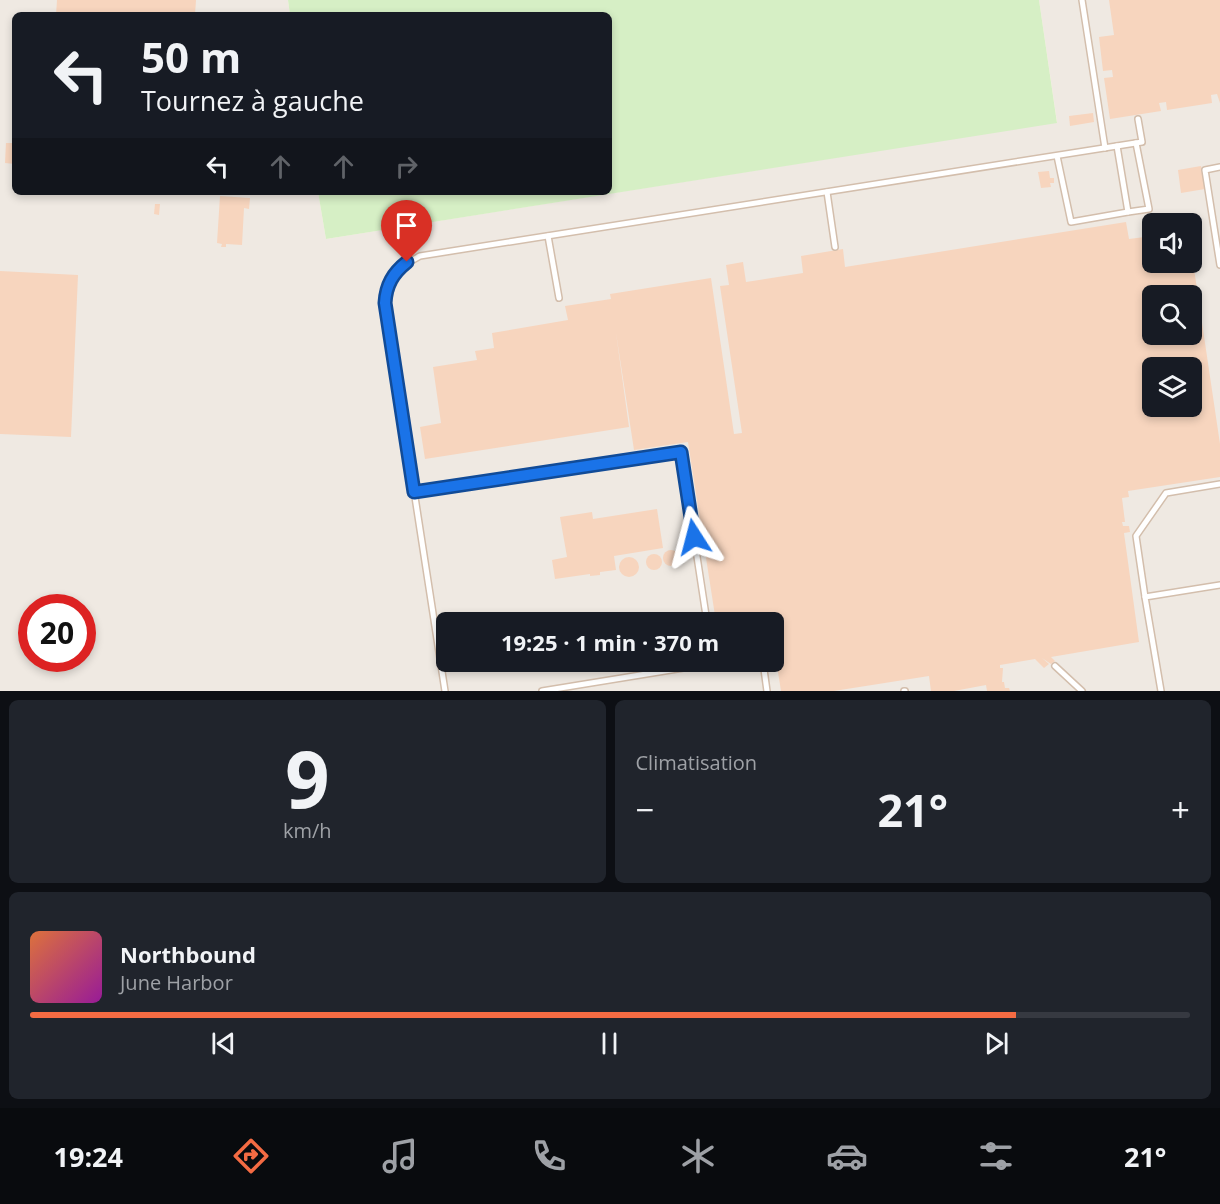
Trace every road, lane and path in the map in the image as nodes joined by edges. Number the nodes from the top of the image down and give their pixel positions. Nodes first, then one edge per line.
1 (1082, 0) edge
2 (1138, 119) dead end
3 (1136, 143) junction
4 (1117, 146) junction
5 (1105, 148) junction
6 (1057, 156) junction
7 (1220, 167) edge
8 (827, 192) junction
9 (1128, 212) junction
10 (548, 236) junction
11 (835, 247) dead end
12 (1220, 265) edge
13 (559, 298) dead end
14 (1220, 484) edge
15 (414, 492) junction
16 (1220, 585) edge
17 (1145, 597) junction
18 (706, 612) edge
19 (1055, 666) dead end
20 (655, 672) edge
21 (764, 672) edge
22 (445, 691) edge
23 (542, 691) edge
24 (767, 691) edge
25 (1082, 691) edge
26 (1161, 691) edge

1 - 5 lane
2 - 3 lane
3 - 4 lane
3 - 9 lane
4 - 5 lane
4 - 9 lane
5 - 6 lane
6 - 8 lane
6 - 9 lane
7 - 12 lane
8 - 10 lane
8 - 11 lane
10 - 13 lane
10 - 15 lane
14 - 17 lane
15 - 18 lane
15 - 22 lane
16 - 17 lane
17 - 26 lane
19 - 25 lane
20 - 23 lane
21 - 24 lane

